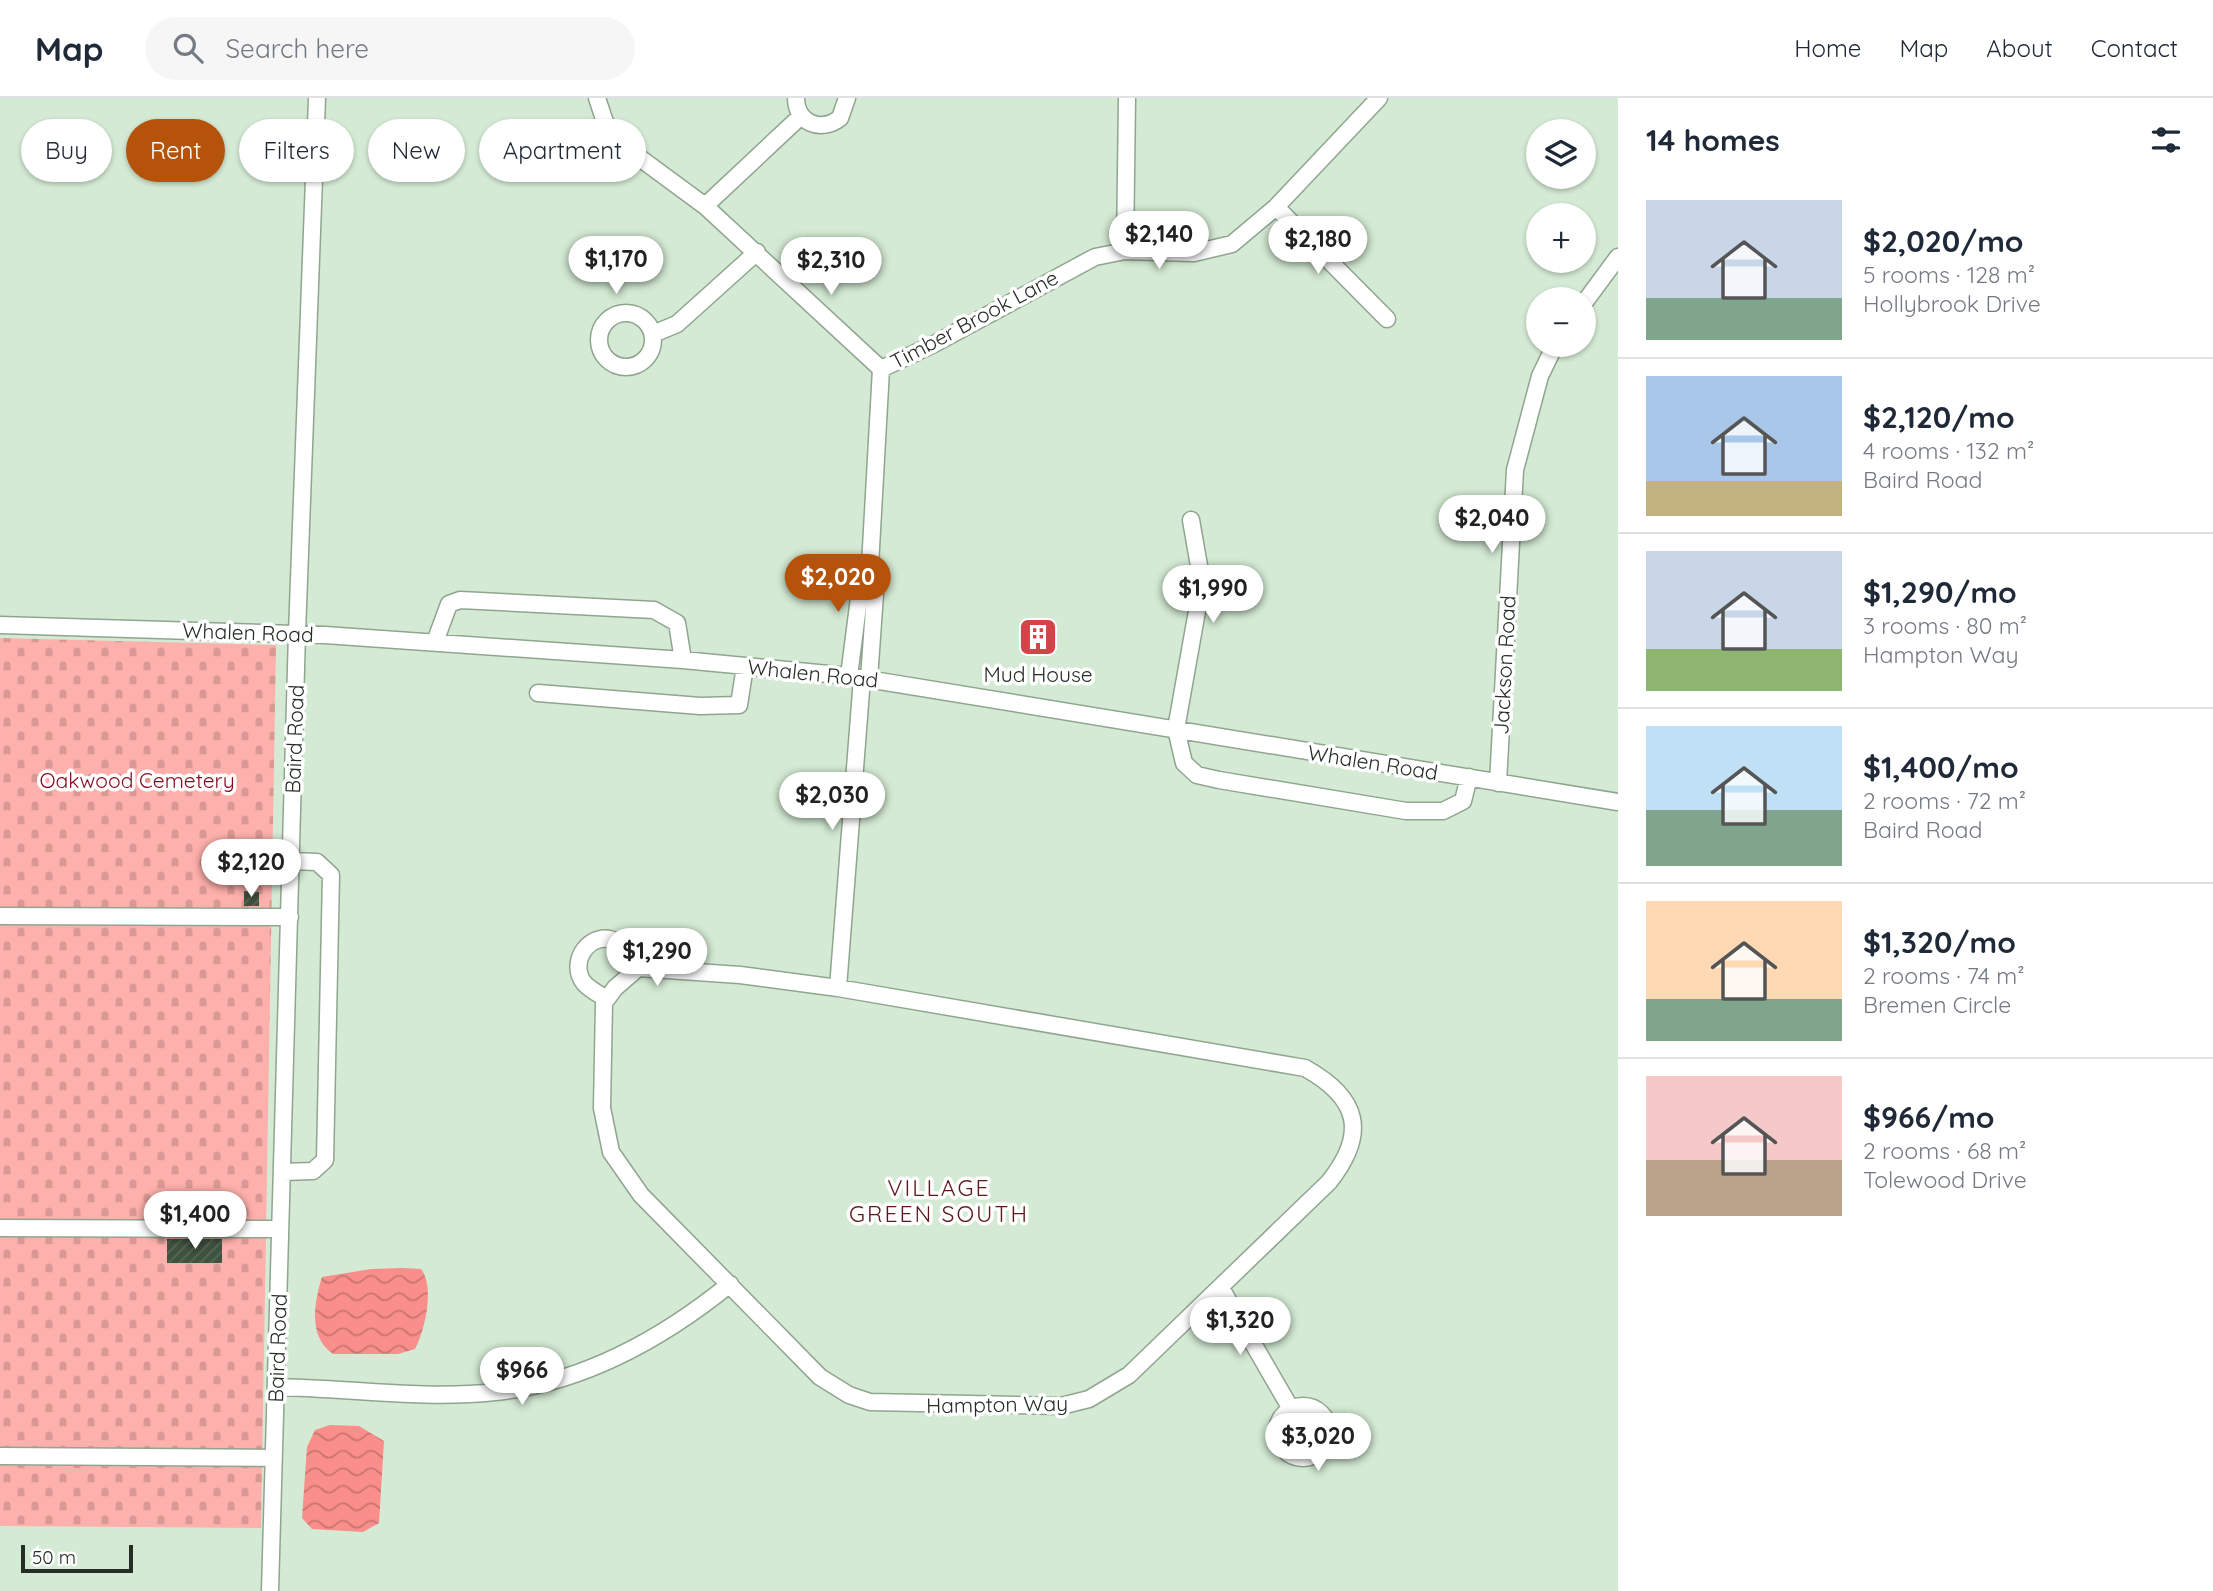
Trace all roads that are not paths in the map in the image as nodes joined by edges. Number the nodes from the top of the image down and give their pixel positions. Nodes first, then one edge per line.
1 (317, 98) edge
2 (597, 98) edge
3 (796, 98) edge
4 (847, 98) edge
5 (1126, 98) edge
6 (1379, 98) edge
7 (801, 116) junction
8 (705, 206) junction
9 (1276, 207) junction
10 (1125, 251) junction
11 (757, 252) junction
12 (1618, 257) edge
13 (1596, 287) edge
14 (1387, 319) dead end
15 (653, 334) dead end
16 (1549, 357) edge
17 (881, 369) junction
18 (1191, 520) dead end
19 (0, 625) edge
20 (297, 633) junction
21 (435, 642) junction
22 (683, 660) junction
23 (746, 666) junction
24 (860, 677) junction
25 (538, 693) dead end
26 (1176, 729) junction
27 (1469, 777) junction
28 (1497, 783) junction
29 (1618, 802) edge
30 (291, 861) junction
31 (0, 916) edge
32 (290, 917) junction
33 (638, 968) junction
34 (838, 988) junction
35 (607, 999) junction
36 (282, 1172) junction
37 (0, 1228) edge
38 (280, 1229) junction
39 (730, 1284) junction
40 (1221, 1287) junction
41 (276, 1387) junction
42 (1291, 1409) dead end
43 (0, 1456) edge
44 (274, 1458) junction
45 (270, 1591) edge

1 - 20 street, Baird Road
2 - 8 street
3 - 7 street
4 - 7 street
5 - 10 street
6 - 9 street, Timber Brook Lane
7 - 8 street
8 - 11 street
9 - 10 street, Timber Brook Lane
9 - 14 street
10 - 17 street, Timber Brook Lane
11 - 15 street
11 - 17 street
12 - 13 street
16 - 28 street, Jackson Road
17 - 24 street
18 - 26 street
19 - 20 street, Whalen Road
20 - 21 street, Whalen Road
20 - 30 street, Baird Road
21 - 22 street, Whalen Road
21 - 22 street
22 - 23 street, Whalen Road
23 - 24 street, Whalen Road
23 - 25 street
24 - 26 street, Whalen Road
24 - 34 street
26 - 27 street, Whalen Road
26 - 27 street
27 - 28 street, Whalen Road
28 - 29 street, Whalen Road
30 - 32 street, Baird Road
30 - 36 street
31 - 32 street
32 - 36 street, Baird Road
33 - 34 street, Hampton Way
33 - 35 street
33 - 35 street
34 - 40 street, Hampton Way
35 - 39 street, Hampton Way
36 - 38 street, Baird Road
37 - 38 street
38 - 41 street, Baird Road
39 - 40 street, Hampton Way
39 - 41 street
40 - 42 street
41 - 44 street, Baird Road
43 - 44 street
44 - 45 street, Baird Road

